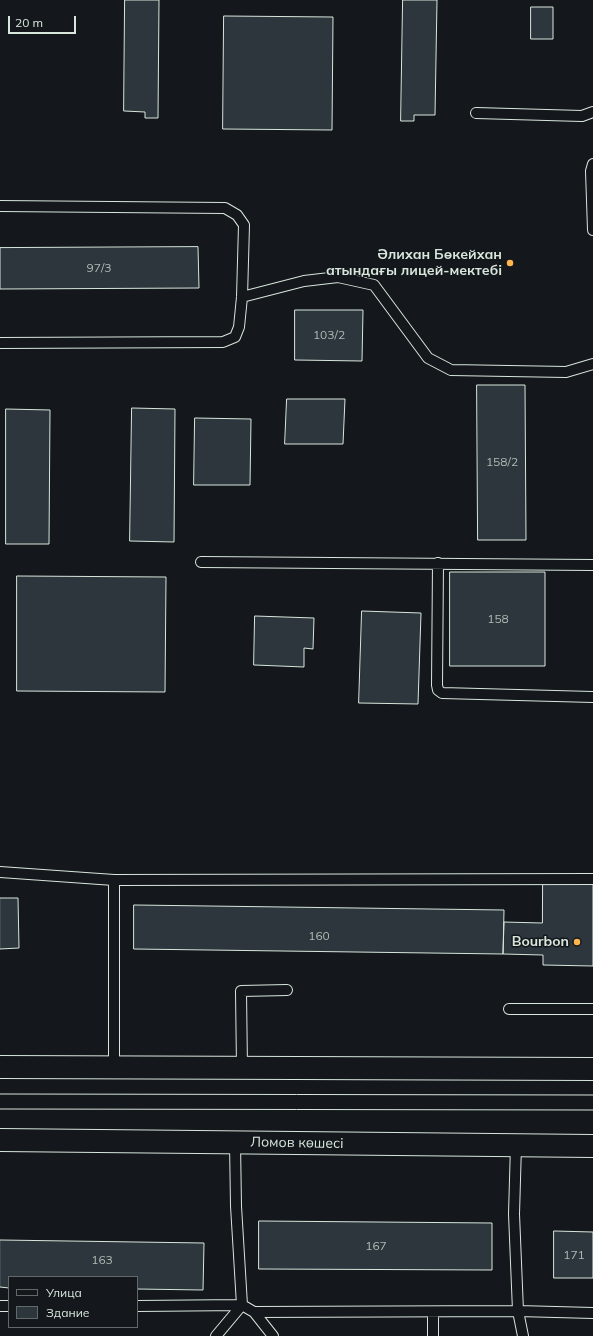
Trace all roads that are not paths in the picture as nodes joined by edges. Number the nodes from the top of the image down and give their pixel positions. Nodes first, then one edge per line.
1 (593, 112) edge
2 (476, 113) dead end
3 (593, 164) edge
4 (0, 206) edge
5 (593, 230) edge
6 (242, 296) junction
7 (0, 343) edge
8 (593, 364) edge
9 (201, 562) dead end
10 (438, 563) junction
11 (593, 565) edge
12 (593, 697) edge
13 (0, 872) edge
14 (593, 879) edge
15 (114, 880) junction
16 (287, 990) dead end
17 (593, 1009) edge
18 (509, 1010) dead end
19 (0, 1067) edge
20 (114, 1068) junction
21 (242, 1068) junction
22 (593, 1069) edge
23 (0, 1140) edge
24 (236, 1142) junction
25 (516, 1145) junction
26 (593, 1146) edge
27 (242, 1305) junction
28 (138, 1306) edge
29 (254, 1312) junction
30 (433, 1312) junction
31 (518, 1312) junction
32 (593, 1313) edge
33 (216, 1336) edge
34 (273, 1336) edge
35 (433, 1336) edge
36 (523, 1336) edge

1 - 2 lane
3 - 5 lane
4 - 6 lane
6 - 7 lane
6 - 8 lane
9 - 10 lane
10 - 11 lane
10 - 12 lane
13 - 15 lane
14 - 15 lane
15 - 20 lane
16 - 21 lane
17 - 18 lane
19 - 20 main road
20 - 21 main road
21 - 22 main road
23 - 24 main road, Ломов көшесі
24 - 25 main road, Ломов көшесі
24 - 27 lane
25 - 26 main road, Ломов көшесі
25 - 31 lane
27 - 28 lane
27 - 29 lane
27 - 33 lane
29 - 30 lane
29 - 34 lane
30 - 31 lane
30 - 35 lane
31 - 32 lane
31 - 36 lane

